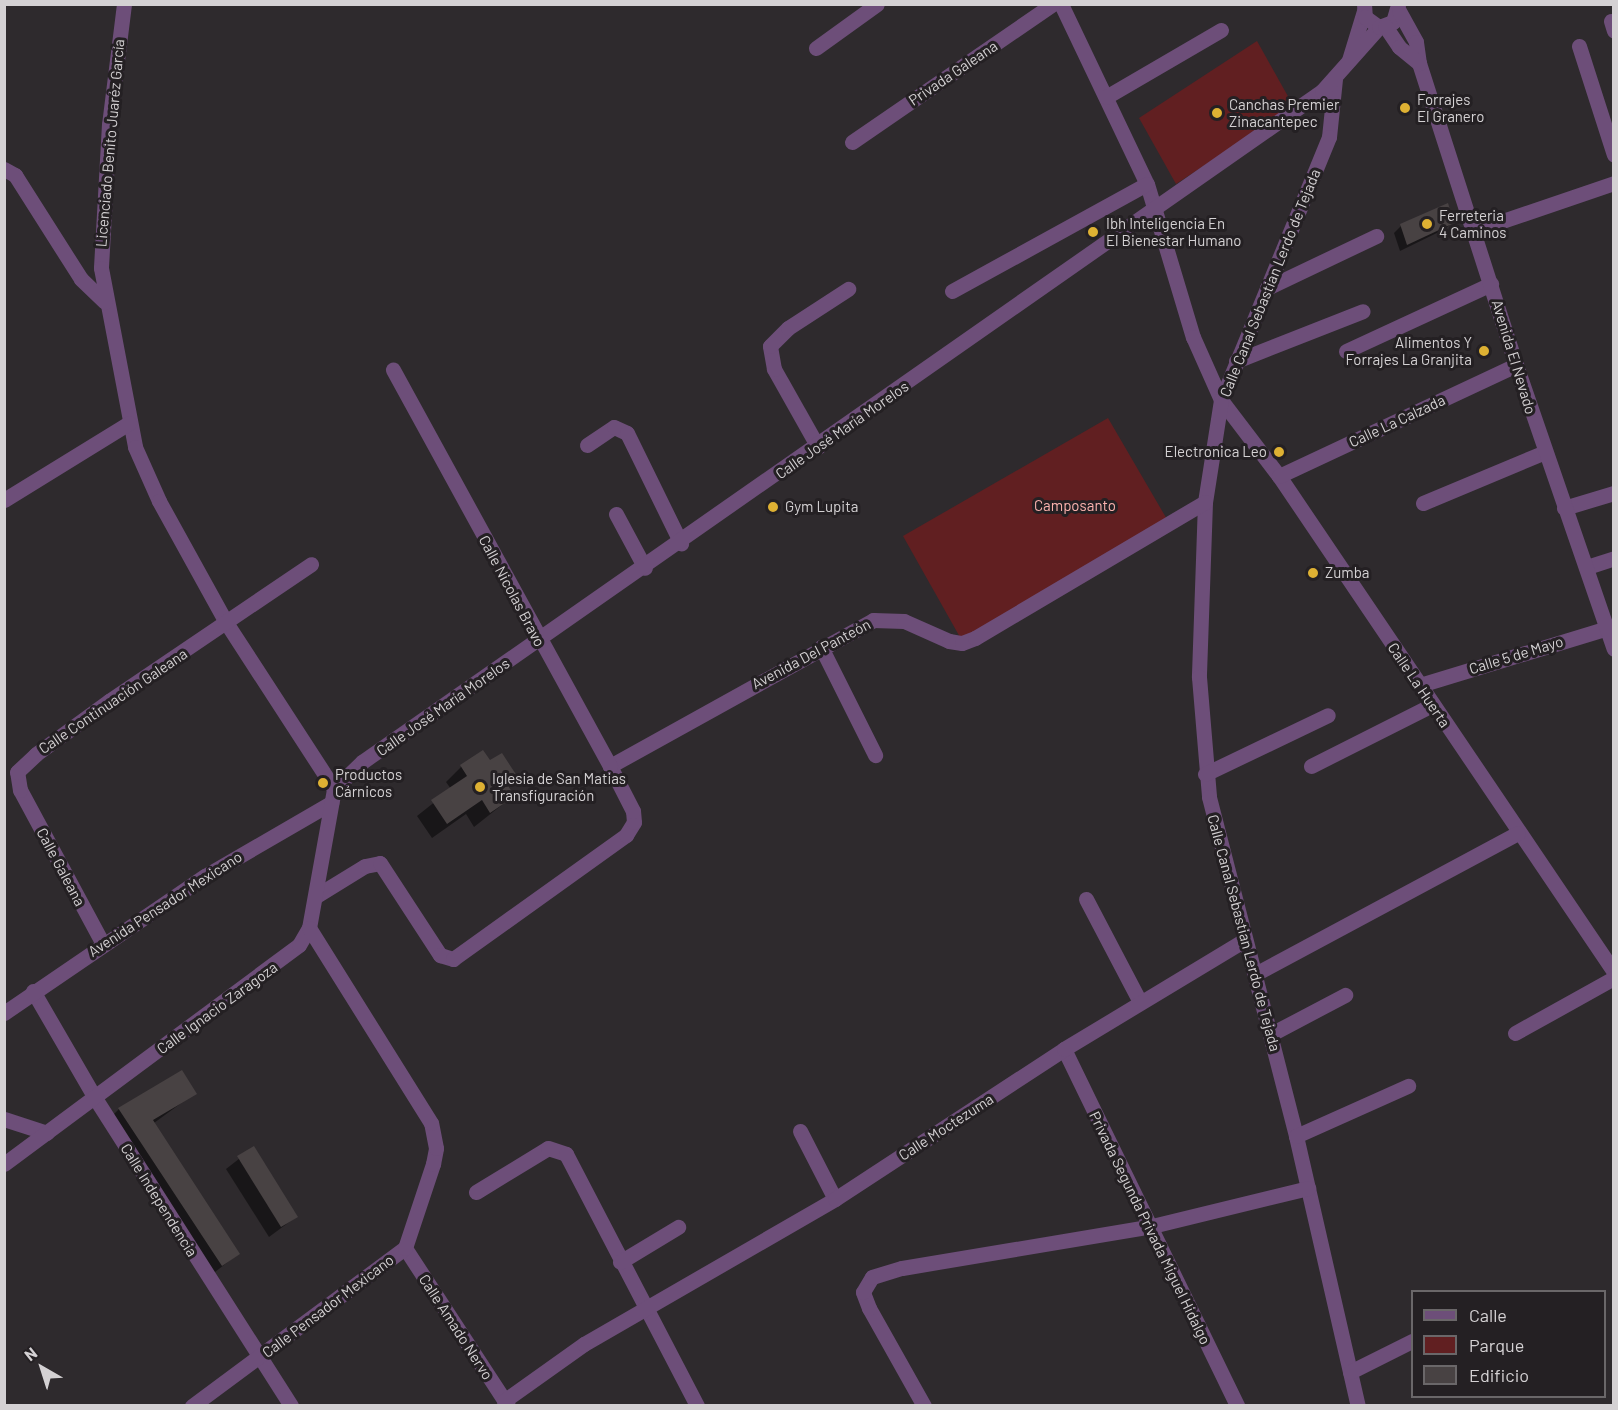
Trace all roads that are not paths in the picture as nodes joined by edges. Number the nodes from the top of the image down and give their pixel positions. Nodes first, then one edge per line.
1 (124, 4) edge
2 (877, 4) edge
3 (1053, 4) edge
4 (1061, 4) edge
5 (1364, 6) edge
6 (1399, 6) edge
7 (1382, 27) junction
8 (1221, 30) dead end
9 (1579, 46) dead end
10 (816, 48) dead end
11 (1419, 63) junction
12 (1347, 66) junction
13 (1335, 79) junction
14 (1106, 97) junction
15 (852, 142) dead end
16 (1614, 155) edge
17 (4, 168) edge
18 (1614, 183) edge
19 (1147, 184) junction
20 (1157, 210) junction
21 (1473, 231) junction
22 (1376, 236) dead end
23 (1491, 284) junction
24 (1267, 288) junction
25 (848, 290) dead end
26 (952, 291) dead end
27 (105, 302) junction
28 (1363, 311) dead end
29 (1346, 351) dead end
30 (1236, 361) junction
31 (1516, 365) junction
32 (393, 370) dead end
33 (1221, 400) junction
34 (129, 423) junction
35 (587, 445) dead end
36 (818, 447) junction
37 (1545, 453) junction
38 (1279, 476) junction
39 (1614, 493) edge
40 (4, 500) edge
41 (1206, 502) junction
42 (1423, 503) dead end
43 (1564, 508) junction
44 (616, 514) dead end
45 (681, 543) junction
46 (1614, 558) edge
47 (311, 564) dead end
48 (1587, 567) junction
49 (645, 568) junction
50 (227, 624) junction
51 (1610, 627) edge
52 (538, 641) junction
53 (821, 647) junction
54 (1614, 649) edge
55 (1420, 685) junction
56 (1432, 705) junction
57 (1328, 715) dead end
58 (875, 755) dead end
59 (610, 766) junction
60 (1311, 766) dead end
61 (1205, 774) junction
62 (20, 790) joint
63 (333, 796) junction
64 (1518, 833) junction
65 (316, 896) junction
66 (1086, 899) dead end
67 (309, 928) junction
68 (1243, 941) junction
69 (103, 944) junction
70 (1614, 972) edge
71 (1255, 974) junction
72 (1614, 978) edge
73 (33, 991) junction
74 (1345, 995) dead end
75 (1140, 1002) junction
76 (4, 1013) edge
77 (1515, 1033) dead end
78 (1271, 1034) junction
79 (1064, 1049) junction
80 (1408, 1086) dead end
81 (95, 1098) junction
82 (4, 1119) edge
83 (800, 1131) dead end
84 (47, 1133) junction
85 (1296, 1136) junction
86 (4, 1164) edge
87 (1308, 1188) junction
88 (476, 1192) dead end
89 (835, 1199) junction
90 (678, 1227) dead end
91 (1148, 1227) junction
92 (405, 1248) junction
93 (620, 1262) junction
94 (646, 1309) junction
95 (1411, 1342) edge
96 (259, 1358) junction
97 (1350, 1372) junction
98 (506, 1403) edge
99 (192, 1406) edge
100 (291, 1406) edge
101 (697, 1406) edge
102 (924, 1406) edge
103 (1237, 1406) edge
104 (1358, 1406) edge

1 - 27 street, Licenciado Benito Juaréz García
2 - 10 street
3 - 15 street, Privada Galeana
4 - 14 street, Calle La Huerta
5 - 7 street
5 - 12 street, Calle José María Morelos
6 - 7 street, Calle José María Morelos
6 - 11 street, Avenida El Nevado
7 - 11 street
7 - 12 street, Calle José María Morelos
8 - 14 street
9 - 16 street
11 - 21 street, Avenida El Nevado
12 - 13 street, Calle José María Morelos
13 - 20 street, Calle José María Morelos
13 - 24 street, Calle Canal Sebastian Lerdo de Tejada
14 - 19 street, Calle La Huerta
17 - 27 street
18 - 21 street
19 - 20 street, Calle La Huerta
19 - 26 street
20 - 33 street, Calle La Huerta
20 - 36 street, Calle José María Morelos
21 - 23 street, Avenida El Nevado
22 - 24 street
23 - 29 street
23 - 31 street, Avenida El Nevado
24 - 30 street, Calle Canal Sebastian Lerdo de Tejada
25 - 36 street
27 - 34 street, Licenciado Benito Juaréz García
28 - 30 street
30 - 33 street, Calle Canal Sebastian Lerdo de Tejada
31 - 37 street, Avenida El Nevado
31 - 38 street, Calle La Calzada
32 - 52 street, Calle Nicolas Bravo
33 - 38 street, Calle La Huerta
33 - 41 street, Calle Canal Sebastian Lerdo de Tejada
34 - 40 street
34 - 50 street, Licenciado Benito Juaréz García
35 - 45 street
36 - 45 street, Calle José María Morelos
37 - 42 street
37 - 43 street, Avenida El Nevado
38 - 55 street, Calle La Huerta
39 - 43 street
41 - 53 street, Avenida Del Panteón
41 - 61 street, Calle Canal Sebastian Lerdo de Tejada
43 - 48 street, Avenida El Nevado
44 - 49 street
45 - 49 street, Calle José María Morelos
46 - 48 street
47 - 50 street
48 - 51 street, Avenida El Nevado
49 - 52 street, Calle José María Morelos
50 - 62 street, Calle Continuación Galeana
50 - 63 street, Licenciado Benito Juaréz García
51 - 54 street, Avenida El Nevado
51 - 55 street, Calle 5 de Mayo
52 - 59 street, Calle Nicolas Bravo
52 - 63 street, Calle José María Morelos
53 - 58 street
53 - 59 street, Avenida Del Panteón
55 - 56 street, Calle La Huerta
56 - 60 street
56 - 64 street, Calle La Huerta
57 - 61 street
59 - 65 street, Calle Nicolas Bravo
61 - 68 street, Calle Canal Sebastian Lerdo de Tejada
62 - 69 street, Calle Galeana
63 - 65 street, Calle Ignacio Zaragoza
63 - 69 street, Avenida Pensador Mexicano
64 - 70 street, Calle La Huerta
64 - 71 street
65 - 67 street, Calle Ignacio Zaragoza
66 - 75 street
67 - 81 street, Calle Ignacio Zaragoza
67 - 92 street, Calle Pensador Mexicano
68 - 71 street, Calle Canal Sebastian Lerdo de Tejada
68 - 75 street, Calle Moctezuma
69 - 73 street, Avenida Pensador Mexicano
71 - 78 street, Calle Canal Sebastian Lerdo de Tejada
72 - 77 street
73 - 76 street, Avenida Pensador Mexicano
73 - 81 street, Calle Independencia
74 - 78 street
75 - 79 street, Calle Moctezuma
78 - 85 street, Calle Canal Sebastian Lerdo de Tejada
79 - 89 street, Calle Moctezuma
79 - 91 street, Privada Segunda Privada Miguel Hidalgo
80 - 85 street
81 - 84 street, Calle Ignacio Zaragoza
81 - 96 street, Calle Independencia
82 - 84 street
83 - 89 street
84 - 86 street, Calle Ignacio Zaragoza
85 - 87 street, Calle Canal Sebastian Lerdo de Tejada
87 - 91 street
87 - 97 street, Calle Canal Sebastian Lerdo de Tejada
88 - 93 street
89 - 94 street, Calle Moctezuma
90 - 93 street
91 - 102 street
91 - 103 street, Privada Segunda Privada Miguel Hidalgo
92 - 96 street, Calle Pensador Mexicano
92 - 98 street, Calle Amado Nervo
93 - 94 street
94 - 98 street, Calle Moctezuma
94 - 101 street
95 - 97 street
96 - 99 street, Calle Pensador Mexicano
96 - 100 street, Calle Independencia
97 - 104 street, Calle Canal Sebastian Lerdo de Tejada

